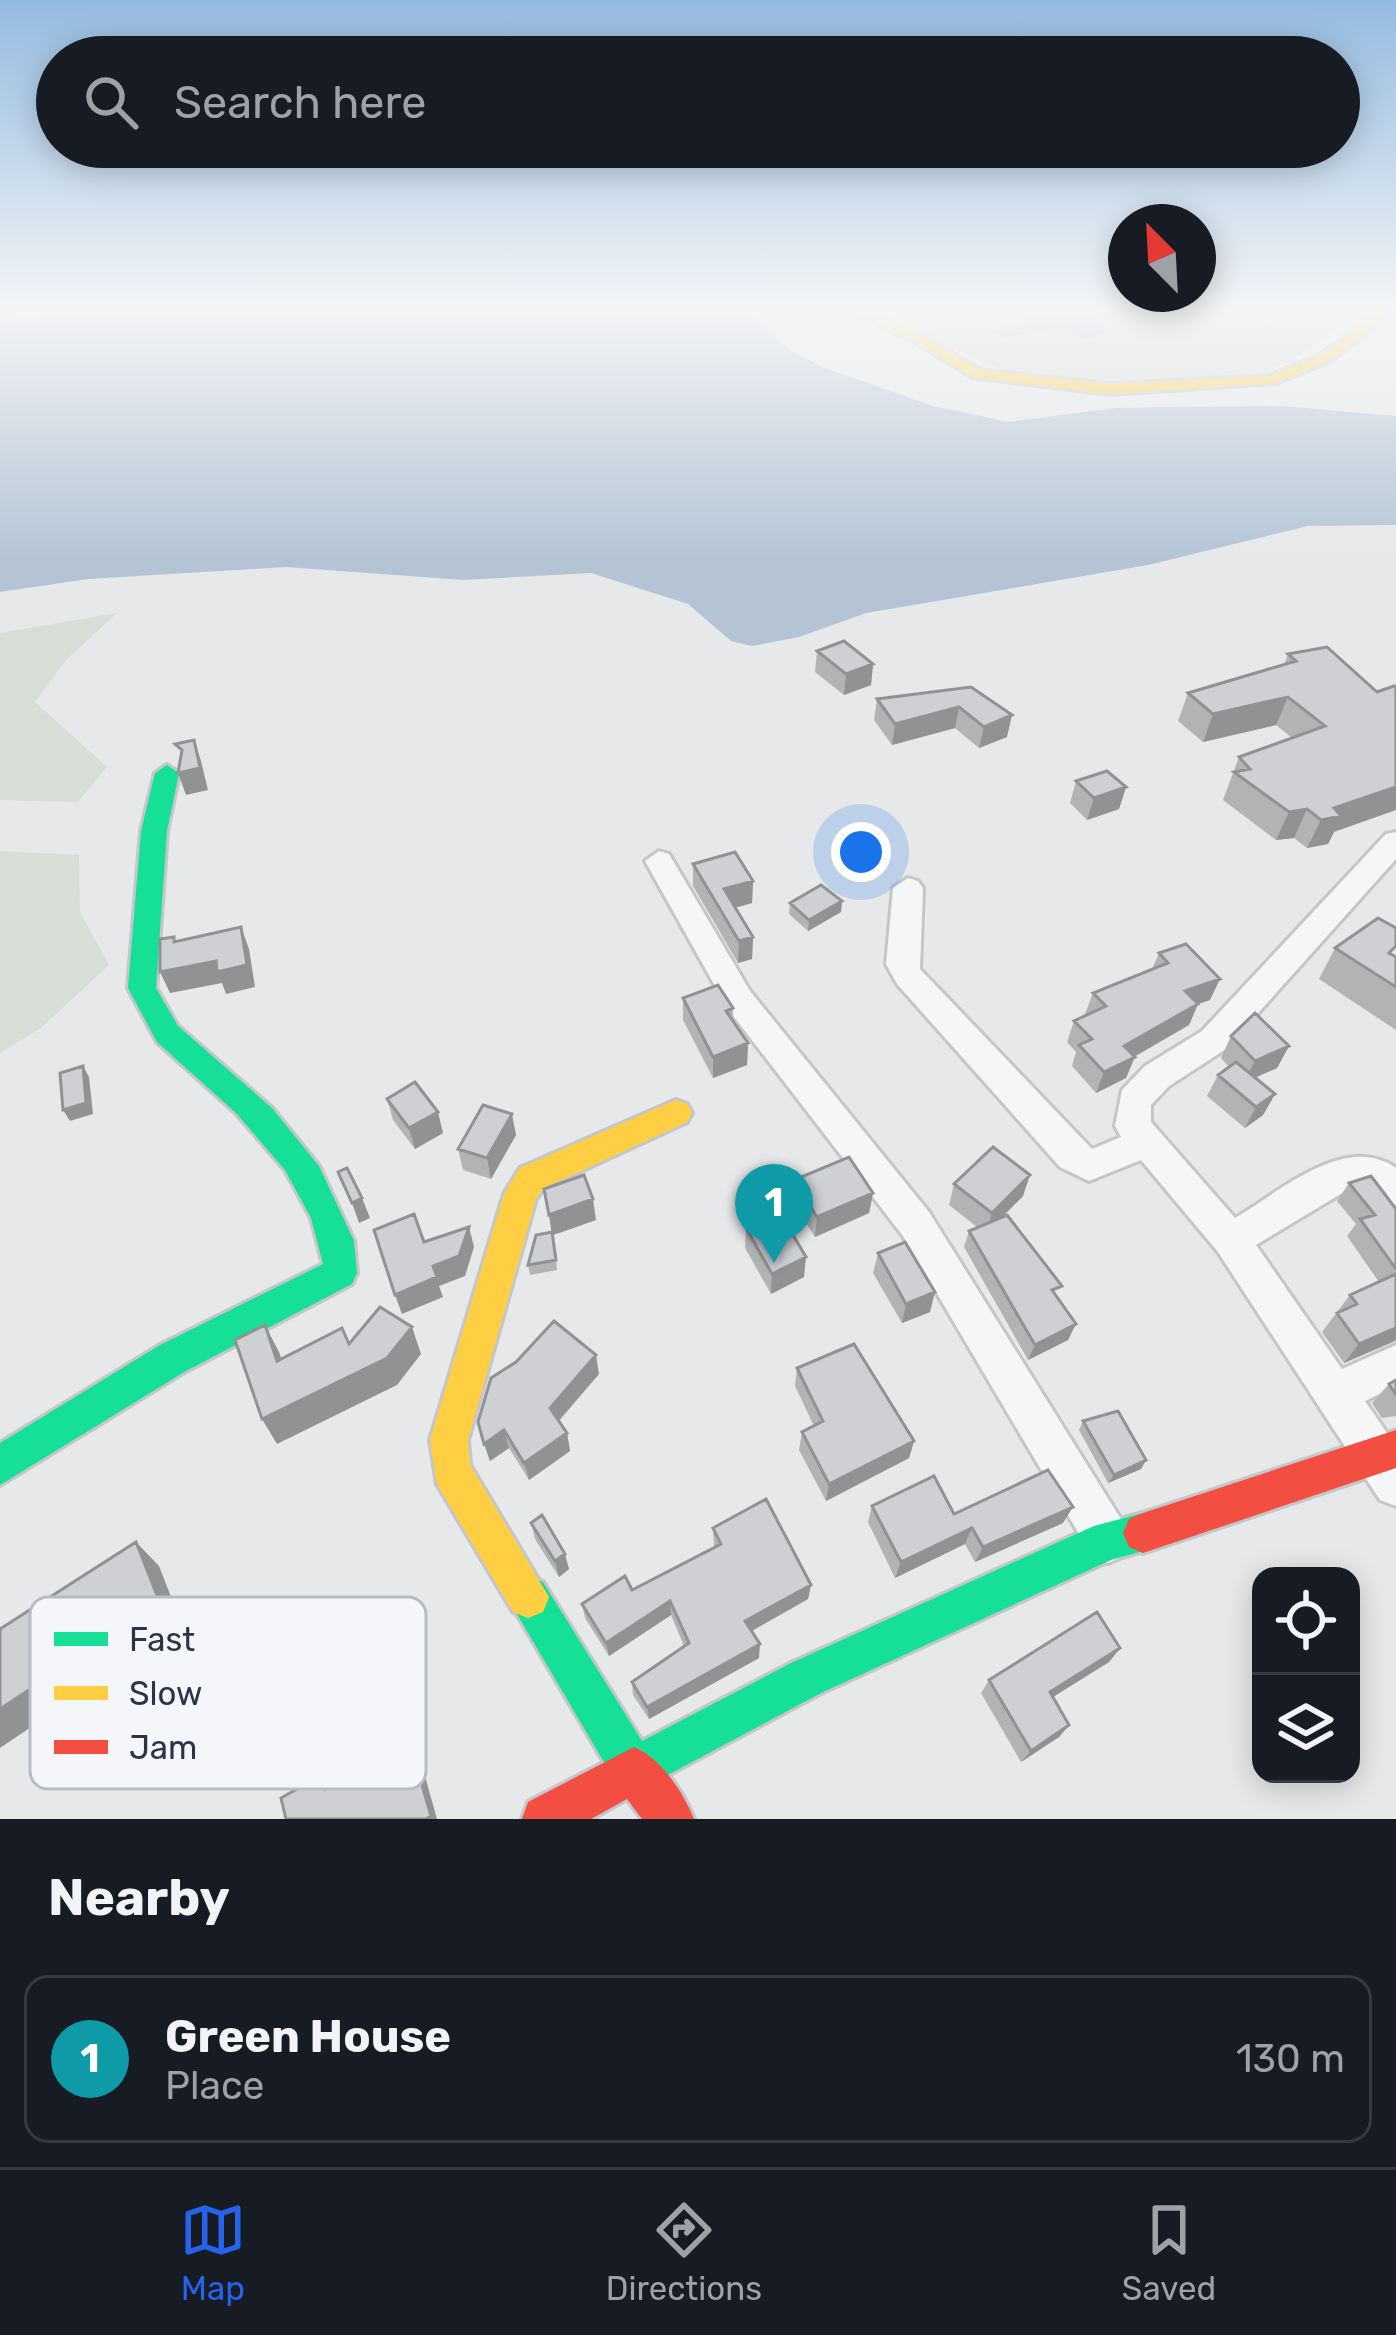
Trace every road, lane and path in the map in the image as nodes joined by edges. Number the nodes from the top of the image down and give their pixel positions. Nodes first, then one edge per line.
1 (167, 773) dead end
2 (1396, 841) edge
3 (659, 861) dead end
4 (908, 889) dead end
5 (676, 1113) dead end
6 (1144, 1143) junction
7 (1396, 1190) edge
8 (1231, 1240) junction
9 (1396, 1365) edge
10 (1339, 1392) junction
11 (1387, 1450) edge
12 (0, 1465) edge
13 (1396, 1484) edge
14 (1108, 1540) junction
15 (634, 1770) junction
16 (545, 1819) edge
17 (670, 1819) edge

1 - 12 street
2 - 6 street
3 - 14 street
4 - 6 street
5 - 15 street
6 - 8 street
7 - 8 street
8 - 10 street
9 - 10 street
10 - 11 street
11 - 13 street
11 - 14 street
14 - 15 street
15 - 16 street
15 - 17 street

